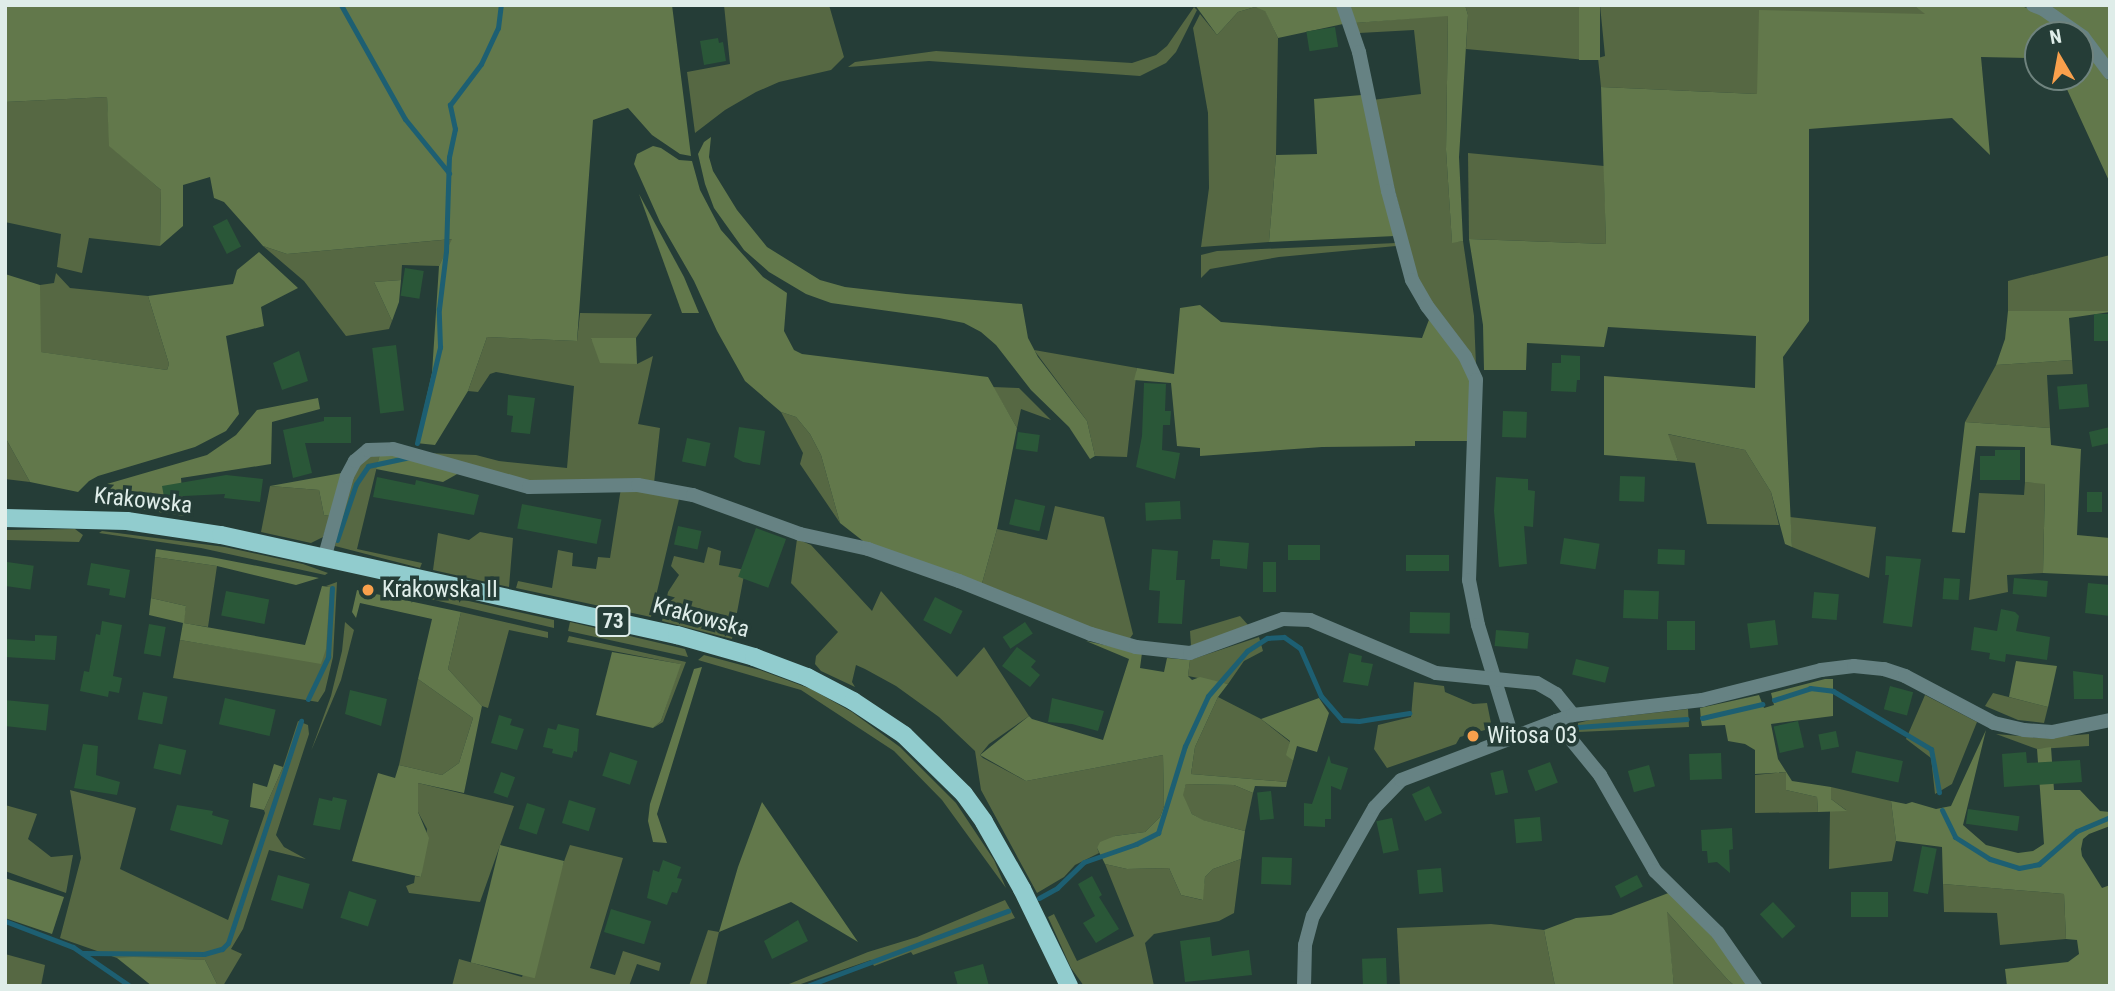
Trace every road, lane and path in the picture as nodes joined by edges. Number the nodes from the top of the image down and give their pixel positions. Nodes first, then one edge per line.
1 (1343, 5) edge
2 (2033, 5) edge
3 (2110, 72) edge
4 (5, 518) edge
5 (324, 559) junction
6 (1496, 678) junction
7 (1573, 715) junction
8 (2110, 720) edge
9 (1556, 721) junction
10 (1512, 736) junction
11 (1069, 986) edge
12 (1304, 986) edge
13 (1755, 986) edge

1 - 6 street
2 - 3 street
4 - 5 main road, Krakowska / 73
5 - 6 street
5 - 11 main road, Krakowska / 73
6 - 7 street
6 - 10 street
7 - 8 street
7 - 9 street
9 - 10 street
9 - 13 street
10 - 12 street

